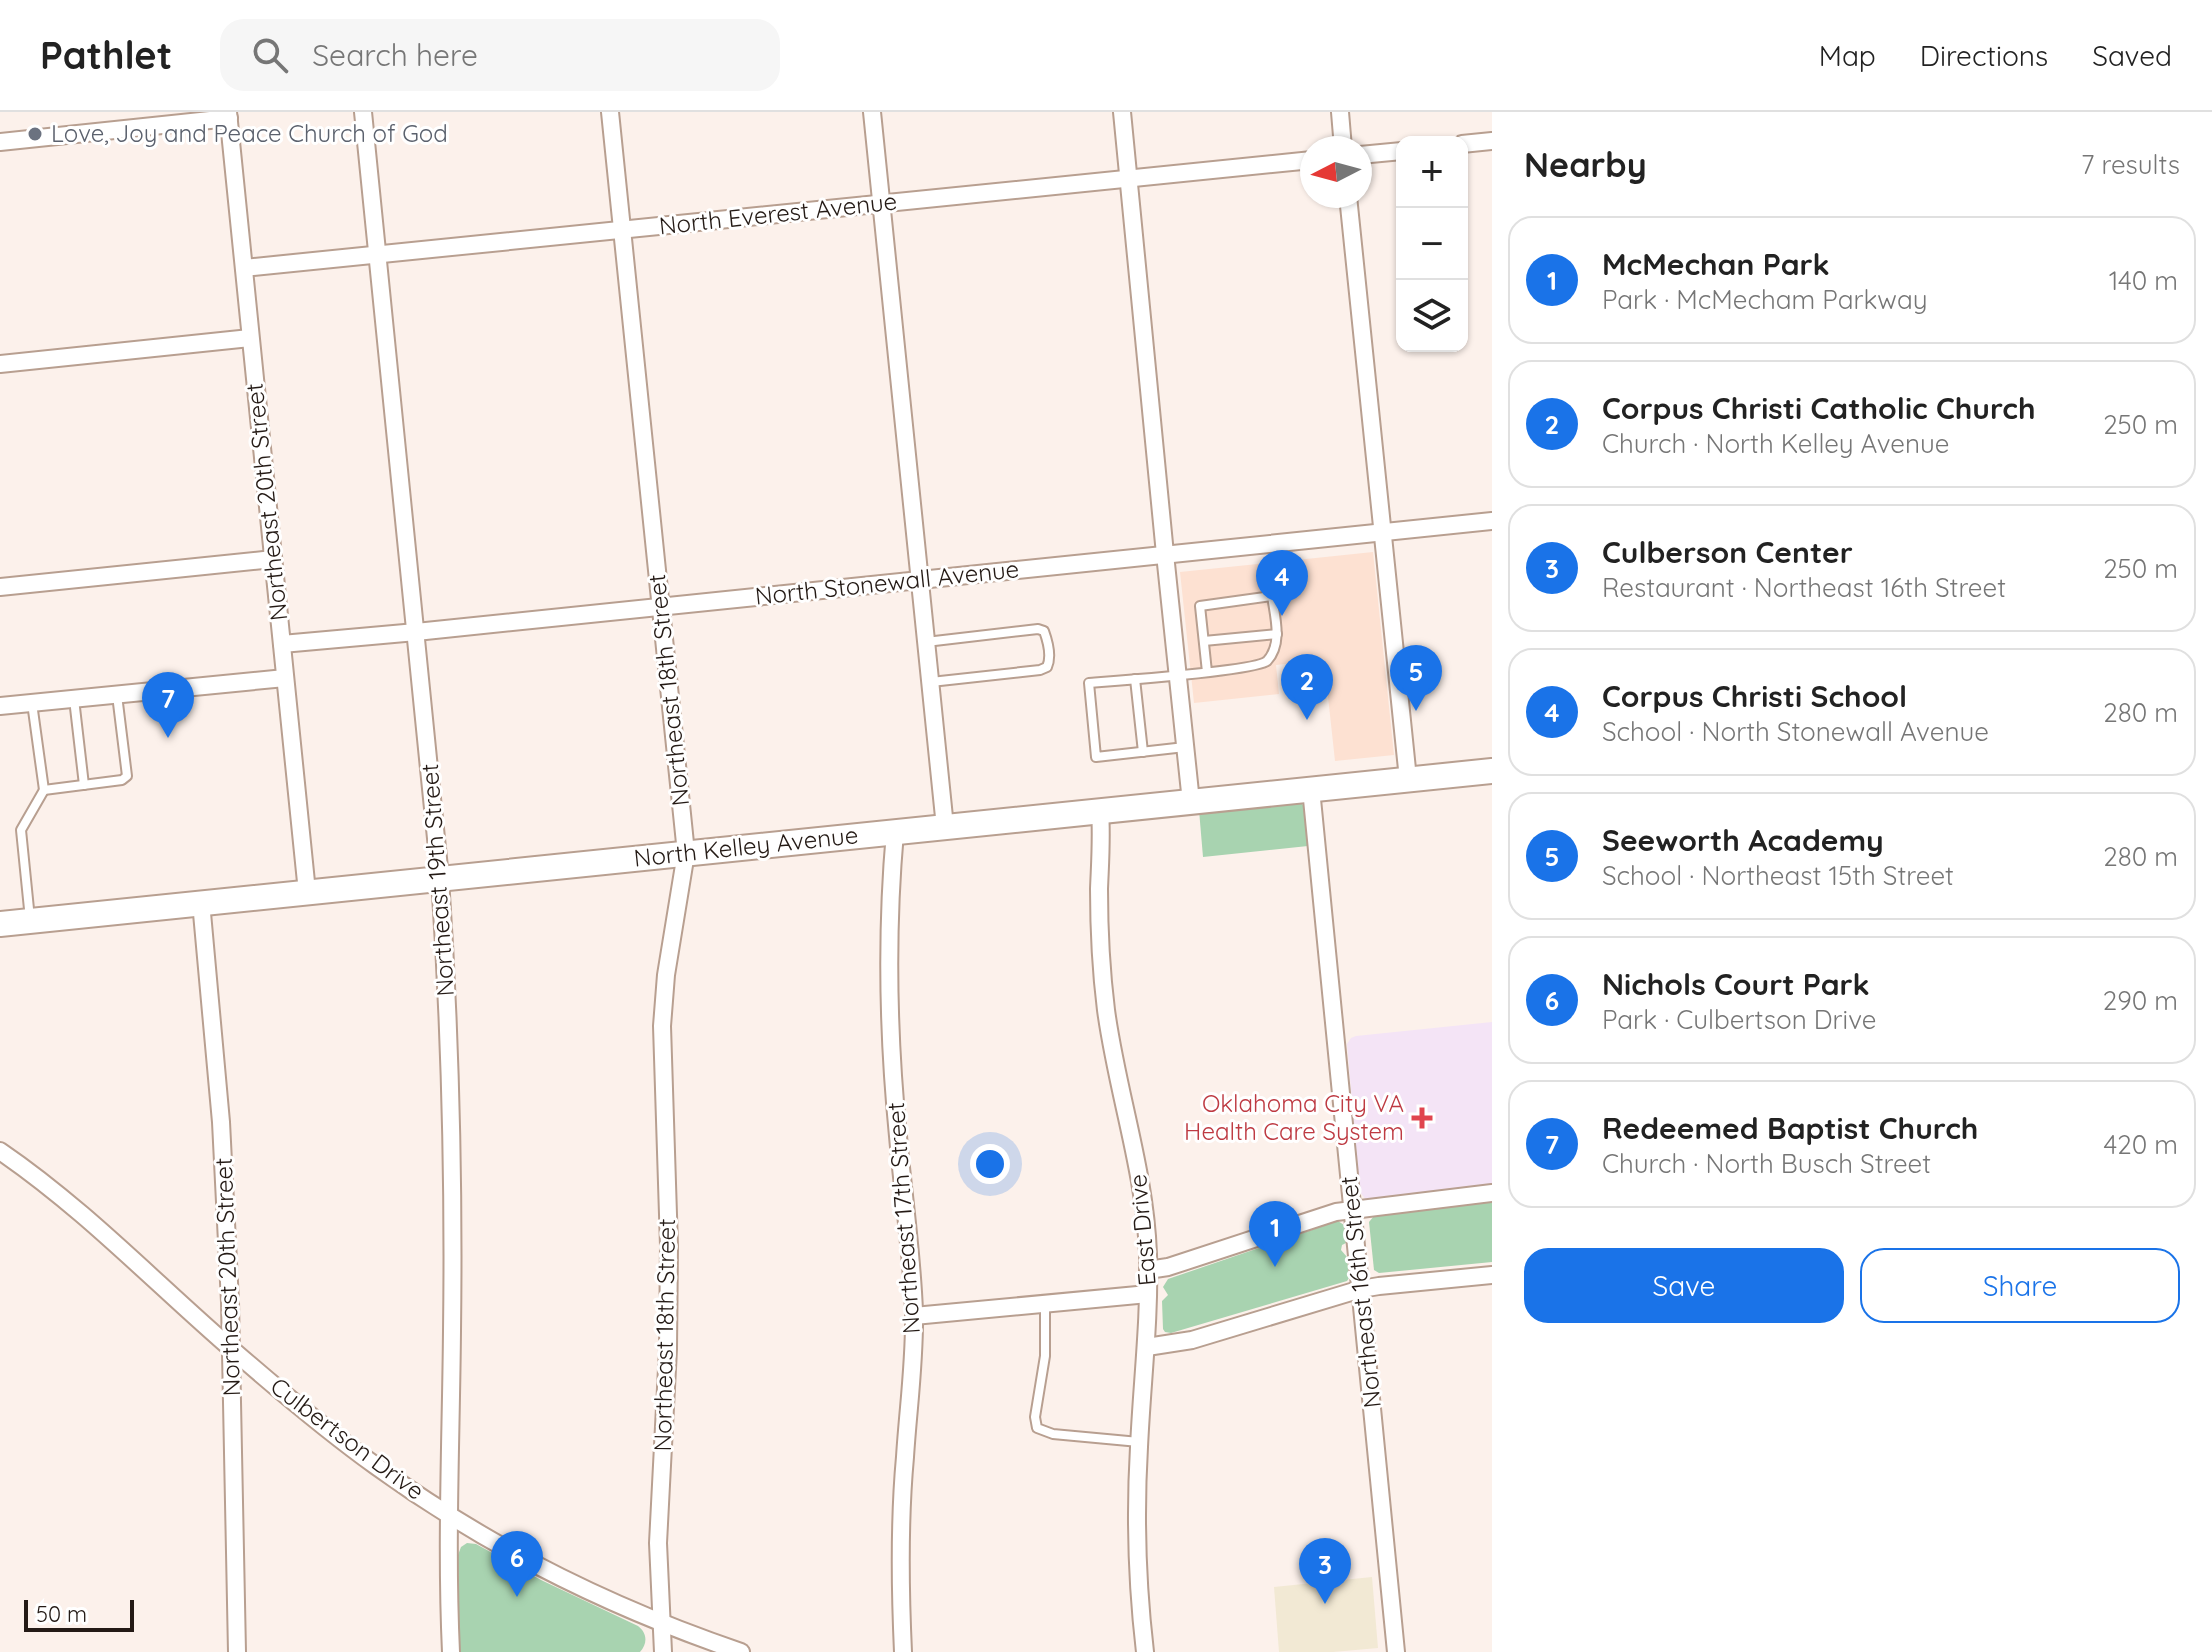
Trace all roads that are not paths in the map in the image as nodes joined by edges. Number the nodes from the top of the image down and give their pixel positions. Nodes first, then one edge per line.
1 (363, 112) edge
2 (610, 112) edge
3 (872, 112) edge
4 (1122, 112) edge
5 (1340, 112) edge
6 (229, 115) edge
7 (1342, 136) edge
8 (1492, 141) edge
9 (0, 142) edge
10 (1468, 143) edge
11 (1396, 152) edge
12 (1372, 154) edge
13 (1300, 161) edge
14 (1128, 177) junction
15 (881, 204) junction
16 (1349, 208) edge
17 (622, 230) junction
18 (377, 256) junction
19 (244, 268) junction
20 (250, 338) junction
21 (0, 364) edge
22 (1492, 521) edge
23 (1383, 533) junction
24 (1165, 554) junction
25 (273, 559) junction
26 (920, 580) junction
27 (0, 587) edge
28 (661, 606) junction
29 (416, 632) junction
30 (1277, 634) junction
31 (1204, 641) junction
32 (926, 642) junction
33 (282, 644) junction
34 (1207, 672) junction
35 (1178, 675) junction
36 (285, 678) junction
37 (1135, 679) junction
38 (930, 682) junction
39 (117, 694) junction
40 (74, 699) junction
41 (32, 703) junction
42 (0, 706) edge
43 (1185, 747) junction
44 (1143, 752) junction
45 (1492, 771) edge
46 (1408, 779) junction
47 (84, 785) junction
48 (1311, 789) junction
49 (44, 790) junction
50 (1191, 802) junction
51 (1100, 811) junction
52 (945, 827) junction
53 (895, 832) junction
54 (686, 853) junction
55 (440, 878) junction
56 (307, 892) junction
57 (201, 902) junction
58 (30, 921) junction
59 (0, 924) edge
60 (0, 1151) edge
61 (1492, 1193) edge
62 (1353, 1210) junction
63 (1148, 1270) junction
64 (1492, 1275) edge
65 (1361, 1289) junction
66 (1148, 1294) junction
67 (1045, 1303) junction
68 (914, 1316) junction
69 (1147, 1347) junction
70 (232, 1350) junction
71 (1139, 1442) junction
72 (450, 1515) junction
73 (661, 1623) junction
74 (661, 1651) edge
75 (237, 1652) edge
76 (451, 1652) edge
77 (741, 1652) edge
78 (903, 1652) edge
79 (1145, 1652) edge
80 (1396, 1652) edge

1 - 18 street, Northeast 19th Street
2 - 17 street, Northeast 18th Street
3 - 15 street
4 - 14 street
5 - 7 street
6 - 9 street
6 - 19 street, Northeast 20th Street
8 - 10 street
11 - 12 street
13 - 14 street, North Everest Avenue
14 - 15 street, North Everest Avenue
14 - 24 street
15 - 17 street, North Everest Avenue
15 - 26 street
16 - 23 street
17 - 18 street, North Everest Avenue
17 - 28 street, Northeast 18th Street
18 - 19 street, North Everest Avenue
18 - 29 street, Northeast 19th Street
19 - 20 street, Northeast 20th Street
20 - 21 street
20 - 25 street, Northeast 20th Street
22 - 23 street, North Stonewall Avenue
23 - 24 street, North Stonewall Avenue
23 - 46 street
24 - 26 street, North Stonewall Avenue
24 - 35 street
25 - 27 street
25 - 33 street, Northeast 20th Street
26 - 28 street, North Stonewall Avenue
26 - 32 street
28 - 29 street, North Stonewall Avenue
28 - 54 street, Northeast 18th Street
29 - 33 street, North Stonewall Avenue
29 - 55 street, Northeast 19th Street
30 - 31 lane
30 - 31 lane
30 - 34 lane
31 - 34 lane
32 - 38 street
32 - 38 lane
33 - 36 street, Northeast 20th Street
34 - 35 lane
35 - 37 lane
35 - 43 street
36 - 39 street
36 - 56 street, Northeast 20th Street
37 - 44 lane
37 - 44 lane
38 - 52 street
39 - 40 street
39 - 47 lane
40 - 41 street
40 - 47 lane
41 - 42 street
41 - 49 lane
43 - 44 lane
43 - 50 street
45 - 46 street, North Kelley Avenue
46 - 48 street, North Kelley Avenue
47 - 49 lane
48 - 50 street, North Kelley Avenue
48 - 62 street, Northeast 16th Street
49 - 58 lane
50 - 51 street, North Kelley Avenue
51 - 52 street, North Kelley Avenue
51 - 63 street, East Drive
52 - 53 street, North Kelley Avenue
53 - 54 street, North Kelley Avenue
53 - 68 street, Northeast 17th Street
54 - 55 street, North Kelley Avenue
54 - 73 street, Northeast 18th Street
55 - 56 street, North Kelley Avenue
55 - 72 street, Northeast 19th Street
56 - 57 street, North Kelley Avenue
57 - 58 street, North Kelley Avenue
57 - 70 street, Northeast 20th Street
58 - 59 street, North Kelley Avenue
60 - 70 street, Culbertson Drive
61 - 62 street
62 - 63 street
62 - 65 street, Northeast 16th Street
63 - 66 street, East Drive
64 - 65 street
65 - 69 street
65 - 80 street, Northeast 16th Street
66 - 67 street
66 - 69 street, East Drive
67 - 68 street
67 - 71 lane
68 - 78 street, Northeast 17th Street
69 - 71 street, East Drive
70 - 72 street, Culbertson Drive
70 - 75 street, Northeast 20th Street
71 - 79 street, East Drive
72 - 73 street, Culbertson Drive
72 - 76 street, Northeast 19th Street
73 - 74 street, Northeast 18th Street
73 - 77 street, Culbertson Drive

